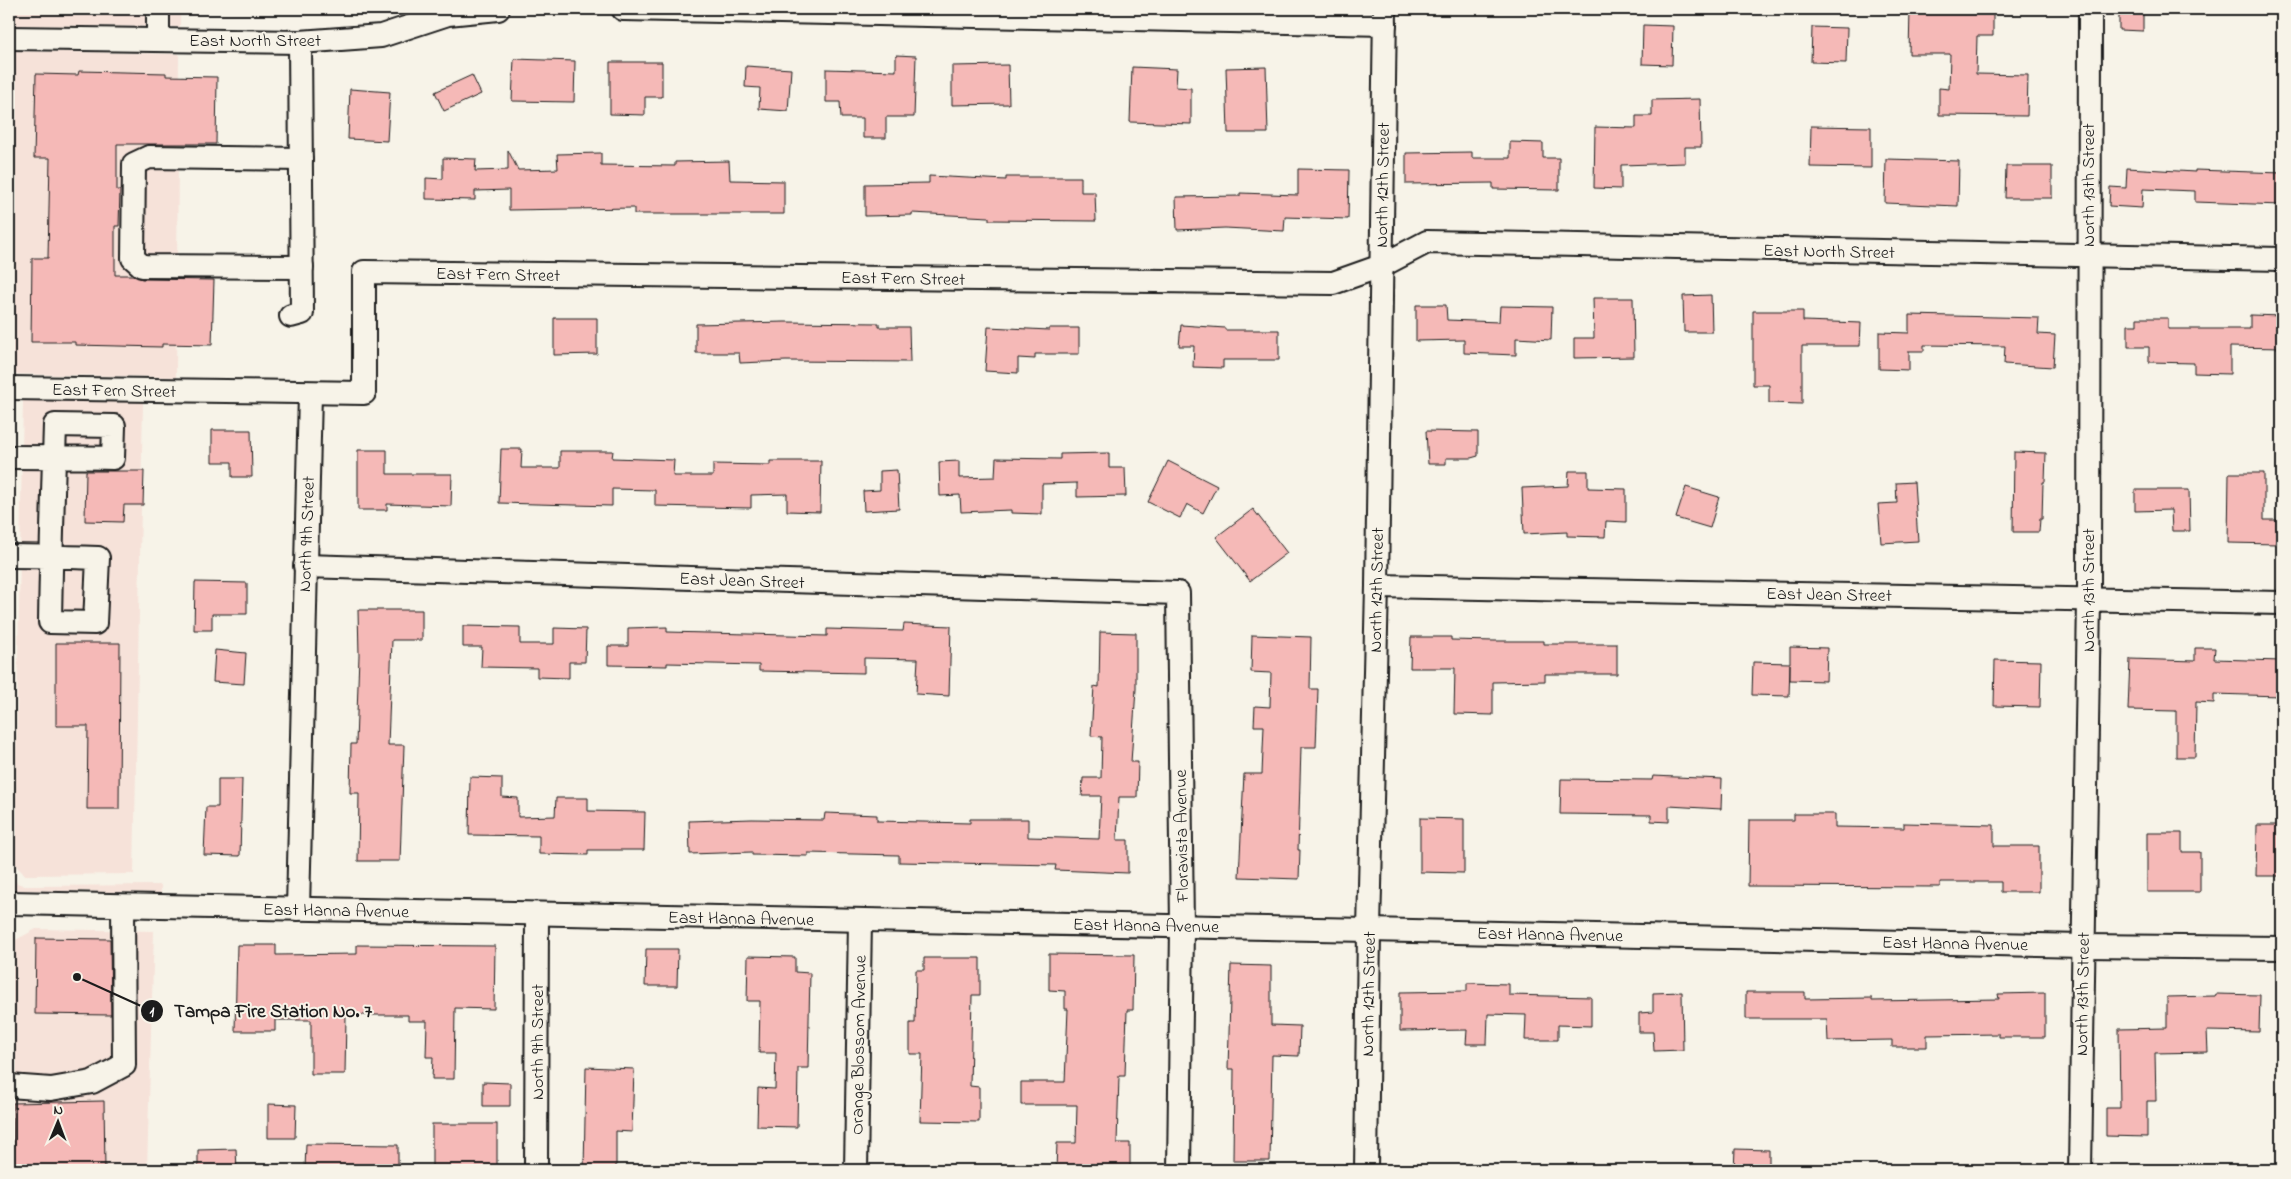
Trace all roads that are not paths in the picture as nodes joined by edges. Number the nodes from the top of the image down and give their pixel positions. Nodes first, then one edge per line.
1 (158, 9) edge
2 (498, 9) edge
3 (623, 9) edge
4 (2090, 9) edge
5 (708, 10) edge
6 (1385, 16) edge
7 (9, 38) edge
8 (158, 40) junction
9 (300, 42) junction
10 (301, 159) junction
11 (2088, 256) junction
12 (2282, 259) edge
13 (1381, 266) junction
14 (302, 267) junction
15 (291, 316) dead end
16 (9, 388) edge
17 (55, 388) junction
18 (310, 393) junction
19 (55, 426) junction
20 (9, 457) edge
21 (54, 457) junction
22 (9, 556) edge
23 (305, 566) junction
24 (1377, 586) junction
25 (1178, 593) joint
26 (2089, 599) junction
27 (2282, 602) edge
28 (9, 903) edge
29 (123, 906) junction
30 (298, 909) junction
31 (537, 914) junction
32 (860, 920) junction
33 (1182, 926) junction
34 (1368, 930) junction
35 (2083, 946) junction
36 (2282, 948) edge
37 (9, 1086) edge
38 (536, 1170) edge
39 (856, 1170) edge
40 (1179, 1170) edge
41 (1366, 1170) edge
42 (2080, 1170) edge

1 - 8 street
2 - 9 street, East North Street
3 - 5 street
4 - 11 street, North 13th Street
5 - 6 street
6 - 13 street, North 12th Street
7 - 8 street, East North Street
8 - 9 street, East North Street
9 - 10 street
10 - 14 street
10 - 14 street
11 - 12 street, East North Street
11 - 13 street, East North Street
11 - 26 street, North 13th Street
13 - 18 street, East Fern Street
13 - 24 street, North 12th Street
14 - 15 street
16 - 17 street, East Fern Street
17 - 18 street, East Fern Street
17 - 19 street
18 - 23 street, North 9th Street
19 - 21 street
19 - 21 street
20 - 21 street
21 - 22 street
23 - 25 street, East Jean Street
23 - 30 street, North 9th Street
24 - 26 street, East Jean Street
24 - 34 street, North 12th Street
25 - 33 street, Floravista Avenue
26 - 27 street, East Jean Street
26 - 35 street, North 13th Street
28 - 29 street, East Hanna Avenue
29 - 30 street, East Hanna Avenue
29 - 37 street
30 - 31 street, East Hanna Avenue
31 - 32 street, East Hanna Avenue
31 - 38 street, North 9th Street
32 - 33 street, East Hanna Avenue
32 - 39 street, Orange Blossom Avenue
33 - 34 street, East Hanna Avenue
33 - 40 street, Floravista Avenue
34 - 35 street, East Hanna Avenue
34 - 41 street, North 12th Street
35 - 36 street, East Hanna Avenue
35 - 42 street, North 13th Street

